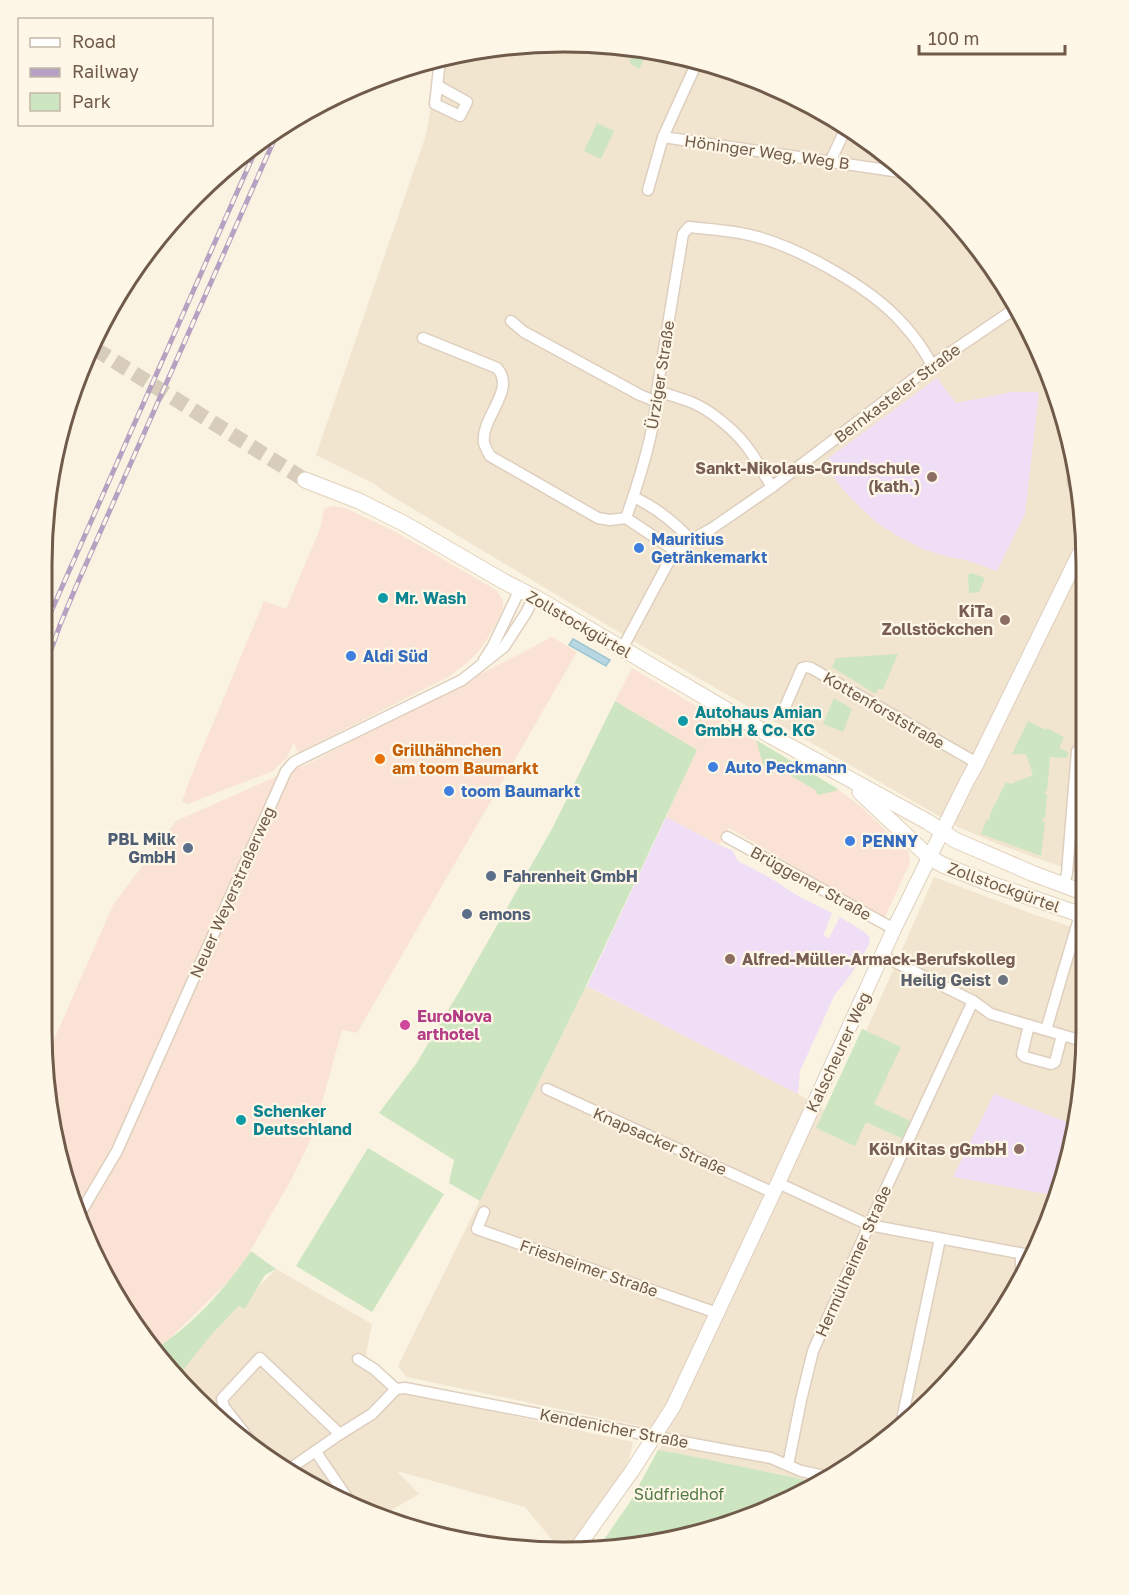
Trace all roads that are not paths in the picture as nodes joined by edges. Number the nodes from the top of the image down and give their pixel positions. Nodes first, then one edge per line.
1 (439, 68) edge
2 (694, 69) edge
3 (438, 86) dead end
4 (843, 135) edge
5 (663, 137) junction
6 (830, 162) junction
7 (891, 171) edge
8 (648, 190) dead end
9 (1010, 312) edge
10 (512, 321) dead end
11 (423, 338) dead end
12 (932, 365) junction
13 (657, 397) junction
14 (305, 480) tunnel mouth
15 (772, 487) junction
16 (633, 497) junction
17 (626, 518) junction
18 (691, 540) junction
19 (677, 552) junction
20 (1076, 561) edge
21 (520, 589) junction
22 (534, 597) junction
23 (622, 649) junction
24 (480, 665) junction
25 (782, 714) dead end
26 (977, 763) junction
27 (1076, 763) edge
28 (847, 779) junction
29 (942, 831) junction
30 (727, 837) dead end
31 (929, 857) junction
32 (1064, 885) junction
33 (1076, 890) edge
34 (1076, 914) edge
35 (894, 929) junction
36 (1076, 935) edge
37 (883, 956) junction
38 (973, 1001) junction
39 (1029, 1025) junction
40 (1046, 1030) junction
41 (1062, 1035) junction
42 (1076, 1039) edge
43 (547, 1089) dead end
44 (776, 1188) junction
45 (84, 1207) edge
46 (484, 1212) dead end
47 (869, 1225) junction
48 (940, 1239) junction
49 (1021, 1254) junction
50 (1025, 1255) edge
51 (1021, 1262) edge
52 (717, 1313) junction
53 (358, 1359) dead end
54 (396, 1389) junction
55 (903, 1414) edge
56 (238, 1424) edge
57 (340, 1434) junction
58 (653, 1436) junction
59 (316, 1452) junction
60 (788, 1465) junction
61 (295, 1466) edge
62 (819, 1475) edge
63 (343, 1492) edge
64 (582, 1541) edge

1 - 3 street
2 - 5 street
4 - 6 street
5 - 6 street, Höninger Weg, Weg B
5 - 8 street
6 - 7 street, Höninger Weg, Weg B
9 - 12 street, Bernkasteler Straße
10 - 13 street
11 - 17 street
12 - 13 street, Ürziger Straße
12 - 15 street, Bernkasteler Straße
13 - 15 street
13 - 16 street, Ürziger Straße
14 - 21 main road, Zollstockgürtel
15 - 18 street, Bernkasteler Straße
16 - 17 street, Ürziger Straße
16 - 18 street
17 - 19 street
18 - 19 street, Bernkasteler Straße
19 - 23 street, Bernkasteler Straße
20 - 26 street, Kalscheurer Weg
21 - 22 main road, Zollstockgürtel
21 - 24 street, Neuer Weyerstraßerweg
22 - 23 main road, Zollstockgürtel
22 - 24 street, Neuer Weyerstraßerweg
23 - 28 main road, Zollstockgürtel
24 - 45 street, Neuer Weyerstraßerweg
25 - 26 street, Kottenforststraße
26 - 29 street, Kalscheurer Weg
27 - 32 street
28 - 29 main road, Zollstockgürtel
28 - 31 main road, Zollstockgürtel
29 - 31 street, Kalscheurer Weg
29 - 32 main road, Zollstockgürtel
30 - 35 street, Brüggener Straße
31 - 34 main road, Zollstockgürtel
31 - 35 street, Kalscheurer Weg
32 - 33 main road, Zollstockgürtel
35 - 37 street, Kalscheurer Weg
36 - 40 street
37 - 38 street
37 - 44 street, Kalscheurer Weg
38 - 39 street
38 - 47 street, Hermülheimer Straße
39 - 40 street
39 - 41 street
40 - 41 street
41 - 42 street
43 - 44 street, Knapsacker Straße
44 - 47 street, Knapsacker Straße
44 - 52 street, Kalscheurer Weg
46 - 52 street, Friesheimer Straße
47 - 48 street, Knapsacker Straße
47 - 60 street, Hermülheimer Straße
48 - 49 street, Knapsacker Straße
48 - 55 street
49 - 50 street, Knapsacker Straße
49 - 51 street
52 - 58 street, Kalscheurer Weg
53 - 54 street
54 - 57 street
54 - 58 street, Kendenicher Straße
56 - 57 street
57 - 59 street
58 - 60 street, Kendenicher Straße
58 - 64 street, Kalscheurer Weg
59 - 61 street
59 - 63 street
60 - 62 street, Kendenicher Straße

